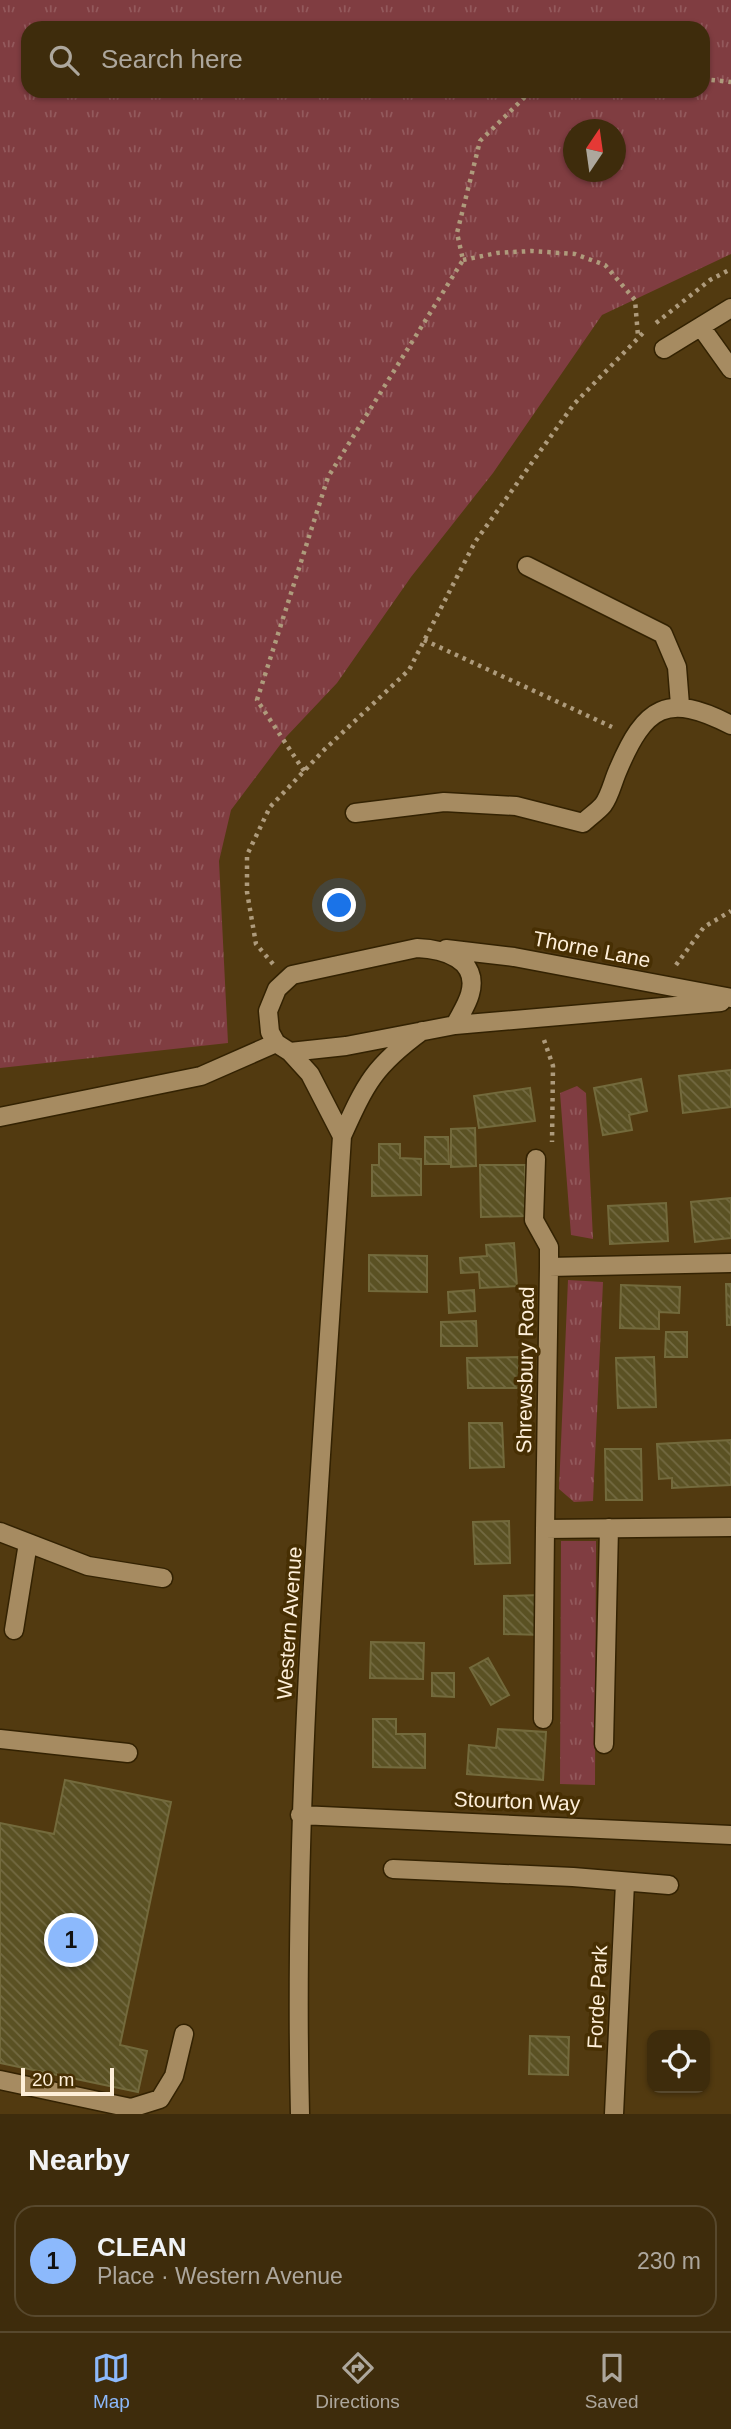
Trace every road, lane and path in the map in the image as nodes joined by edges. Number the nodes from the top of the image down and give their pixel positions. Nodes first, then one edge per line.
1 (710, 80) edge
2 (731, 82) edge
3 (524, 98) edge
4 (463, 260) junction
5 (731, 269) edge
6 (731, 308) edge
7 (701, 327) junction
8 (638, 337) junction
9 (664, 349) dead end
10 (731, 369) edge
11 (527, 566) dead end
12 (424, 640) junction
13 (680, 705) junction
14 (731, 725) edge
15 (632, 736) junction
16 (304, 771) junction
17 (355, 813) dead end
18 (731, 911) edge
19 (443, 949) junction
20 (287, 980) junction
21 (661, 986) junction
22 (731, 1000) edge
23 (536, 1020) junction
24 (455, 1025) junction
25 (422, 1031) junction
26 (283, 1047) junction
27 (0, 1117) edge
28 (342, 1136) junction
29 (544, 1154) joint
30 (731, 1263) edge
31 (549, 1267) junction
32 (731, 1527) edge
33 (609, 1528) junction
34 (545, 1529) junction
35 (0, 1532) edge
36 (28, 1543) junction
37 (163, 1578) dead end
38 (13, 1630) dead end
39 (544, 1719) dead end
40 (0, 1740) edge
41 (604, 1744) dead end
42 (128, 1754) dead end
43 (300, 1815) junction
44 (731, 1835) edge
45 (393, 1869) dead end
46 (625, 1883) junction
47 (668, 1885) dead end
48 (184, 2034) dead end
49 (0, 2080) edge
50 (300, 2114) edge
51 (614, 2114) edge

1 - 2 path
3 - 4 path
4 - 8 path
4 - 16 path
5 - 8 path
6 - 7 street
7 - 9 street
7 - 10 street
8 - 12 path
11 - 13 street
12 - 15 path
12 - 16 path
13 - 14 street
13 - 15 street
15 - 17 street
16 - 20 path
18 - 21 path
19 - 20 street, Thorne Lane
19 - 21 street, Thorne Lane
19 - 24 street
20 - 26 street
21 - 22 street, Thorne Lane
22 - 23 street, Thorne Lane
23 - 24 street, Thorne Lane
23 - 29 path
24 - 25 street, Thorne Lane
25 - 26 street, Thorne Lane
25 - 28 street, Western Avenue
26 - 27 street
26 - 28 street
28 - 43 street, Western Avenue
29 - 31 street
30 - 31 street, Shrewsbury Road
31 - 34 street, Shrewsbury Road
32 - 33 street
33 - 34 street
33 - 41 street
34 - 39 street, Shrewsbury Road
35 - 36 street
36 - 37 street
36 - 38 street
40 - 42 street
43 - 44 street, Stourton Way
43 - 50 street, Western Avenue
45 - 46 street
46 - 47 street
46 - 51 street, Forde Park
48 - 49 street

